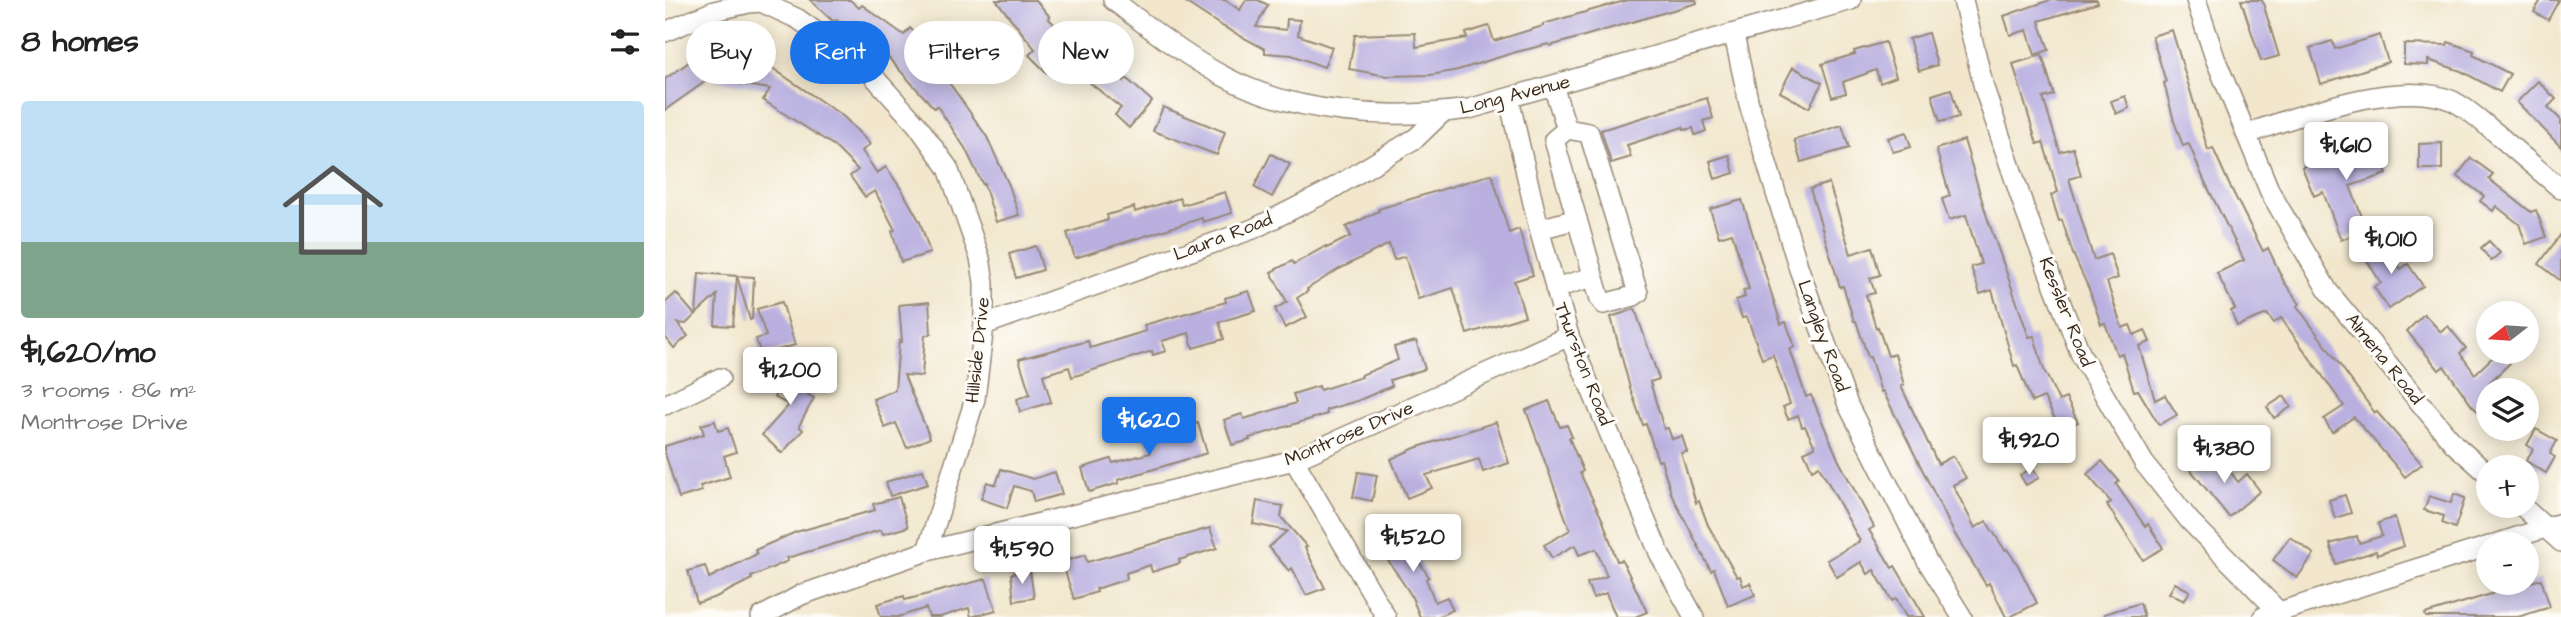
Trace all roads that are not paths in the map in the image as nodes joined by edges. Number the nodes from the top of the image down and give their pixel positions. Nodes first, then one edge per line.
1 (1113, 0) edge
2 (1851, 0) edge
3 (1963, 0) edge
4 (2196, 0) edge
5 (750, 1) edge
6 (665, 32) edge
7 (1734, 35) junction
8 (1553, 86) junction
9 (1509, 99) junction
10 (1443, 113) junction
11 (1567, 129) junction
12 (2246, 134) junction
13 (2561, 189) edge
14 (1577, 219) junction
15 (1539, 229) junction
16 (1593, 277) junction
17 (1555, 288) junction
18 (984, 325) junction
19 (1569, 336) junction
20 (720, 378) dead end
21 (665, 405) edge
22 (1294, 460) junction
23 (2476, 463) edge
24 (2538, 518) edge
25 (2556, 531) edge
26 (2476, 550) edge
27 (927, 551) junction
28 (2271, 614) edge
29 (761, 617) edge
30 (1386, 617) edge
31 (1694, 617) edge
32 (1962, 617) edge

1 - 10 street, Long Avenue
2 - 7 street, Long Avenue
3 - 28 street, Kessler Road
4 - 12 street, Almena Road
5 - 6 street, Hillside Drive
5 - 18 street, Hillside Drive
7 - 8 street, Long Avenue
7 - 32 street, Langley Road
8 - 9 street, Long Avenue
8 - 11 street
9 - 10 street, Long Avenue
9 - 15 street, Thurston Road
10 - 18 street, Laura Road
11 - 14 street
11 - 16 street
12 - 13 street
12 - 23 street, Almena Road
14 - 15 street
14 - 16 street
15 - 17 street, Thurston Road
16 - 17 street
17 - 19 street, Thurston Road
18 - 27 street, Hillside Drive
19 - 22 street, Montrose Drive
19 - 31 street, Thurston Road
20 - 21 street
22 - 27 street, Montrose Drive
22 - 30 street
24 - 25 street
26 - 28 street
27 - 29 street, Montrose Drive

